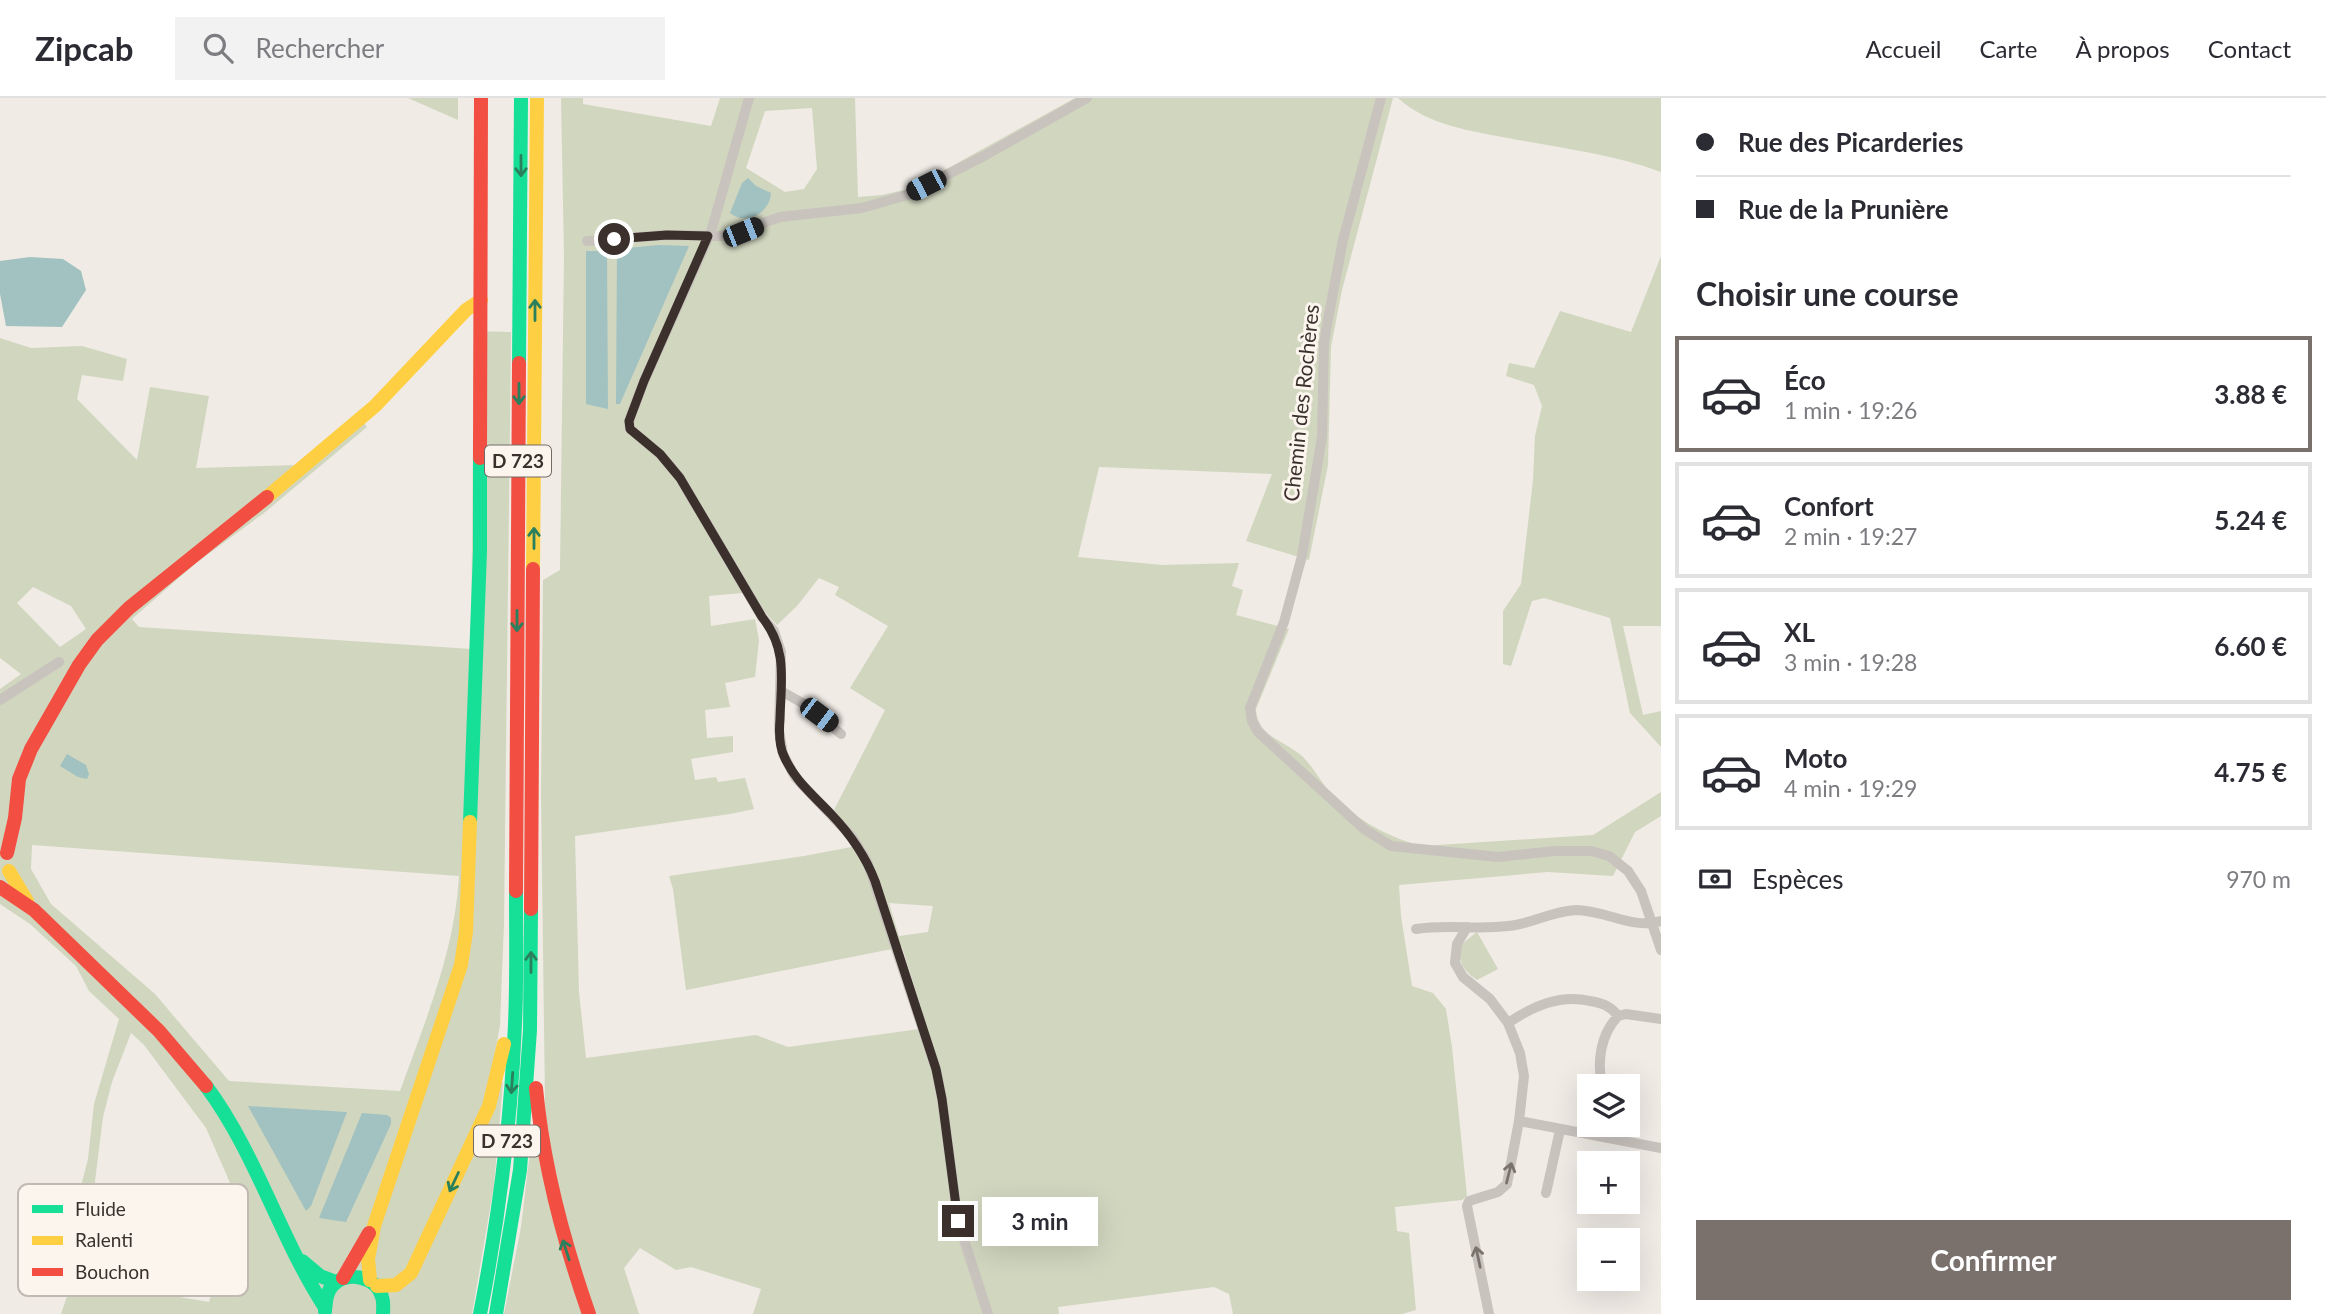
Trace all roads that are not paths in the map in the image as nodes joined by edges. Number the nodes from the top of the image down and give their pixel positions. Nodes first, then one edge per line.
1 (481, 98) edge
2 (521, 98) edge
3 (537, 98) edge
4 (749, 98) edge
5 (1087, 98) edge
6 (1381, 98) edge
7 (708, 236) junction
8 (587, 241) dead end
9 (481, 300) junction
10 (480, 316) junction
11 (448, 330) junction
12 (59, 662) dead end
13 (781, 691) junction
14 (0, 700) edge
15 (841, 734) dead end
16 (15, 806) junction
17 (0, 832) edge
18 (3, 850) edge
19 (9, 871) junction
20 (0, 885) edge
21 (34, 910) junction
22 (1656, 923) edge
23 (1467, 927) junction
24 (1416, 929) dead end
25 (1661, 950) edge
26 (515, 965) junction
27 (1618, 1017) junction
28 (1661, 1019) edge
29 (1508, 1023) junction
30 (530, 1030) junction
31 (1601, 1074) edge
32 (1519, 1121) junction
33 (1560, 1129) junction
34 (1621, 1137) edge
35 (1622, 1140) junction
36 (1661, 1148) edge
37 (1546, 1193) dead end
38 (374, 1226) junction
39 (292, 1248) junction
40 (340, 1280) junction
41 (373, 1283) junction
42 (325, 1310) edge
43 (386, 1312) edge
44 (480, 1314) edge
45 (496, 1314) edge
46 (589, 1314) edge
47 (988, 1314) edge
48 (1489, 1314) edge

1 - 9 main road
2 -> 26 main road, D 723
30 -> 3 main road, D 723
4 - 7 street
5 - 7 street
6 - 22 street, Chemin des Rochères
7 - 8 street
7 - 13 street
9 - 10 main road
9 - 11 main road
10 - 11 main road
10 - 38 main road
11 - 16 main road
12 - 14 street
13 - 15 street
13 - 47 street
16 - 17 main road
16 - 18 main road
18 - 19 main road
19 - 20 main road
19 - 21 main road
20 - 21 main road
21 - 39 main road
22 - 23 street
22 - 25 street
23 - 24 street
23 - 29 street
26 -> 41 main road
26 -> 44 main road, D 723
27 - 28 street
27 - 29 street
27 - 31 street
29 - 32 street
30 - 45 main road, D 723
46 -> 30 main road
32 - 33 street
48 -> 32 street
33 - 35 street
33 - 37 street
34 - 35 street
35 - 36 street
38 - 40 main road
38 - 41 main road
39 - 40 main road
39 - 42 main road
40 - 41 main road
40 - 42 main road
41 - 43 main road

